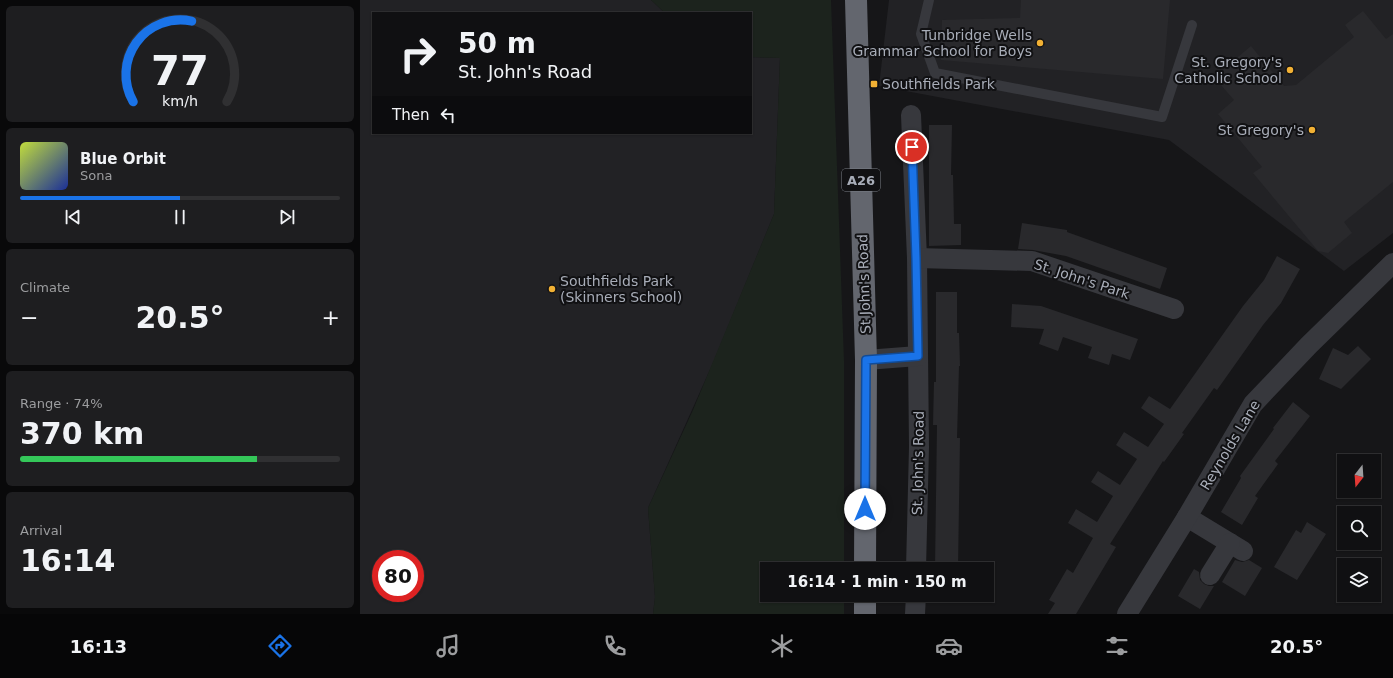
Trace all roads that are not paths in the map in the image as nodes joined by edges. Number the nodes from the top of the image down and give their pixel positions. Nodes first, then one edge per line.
1 (856, 0) edge
2 (929, 0) edge
3 (1192, 25) dead end
4 (911, 115) dead end
5 (916, 258) junction
6 (1393, 263) edge
7 (1174, 309) dead end
8 (918, 356) junction
9 (866, 360) junction
10 (1187, 517) junction
11 (865, 562) edge
12 (916, 562) edge
13 (1210, 575) dead end
14 (865, 602) edge
15 (916, 602) edge
16 (865, 614) edge
17 (915, 614) edge
18 (1127, 614) edge

1 - 9 highway, St John's Road / A26
2 - 3 lane
4 - 5 street, St. John's Road
5 - 7 street, St. John's Park
5 - 8 street, St. John's Road
6 - 10 street, Reynolds Lane
8 - 9 street
8 - 12 street, St. John's Road
9 - 11 highway, St John's Road / A26
10 - 13 street
10 - 18 street, Reynolds Lane
14 - 16 highway
15 - 17 street

